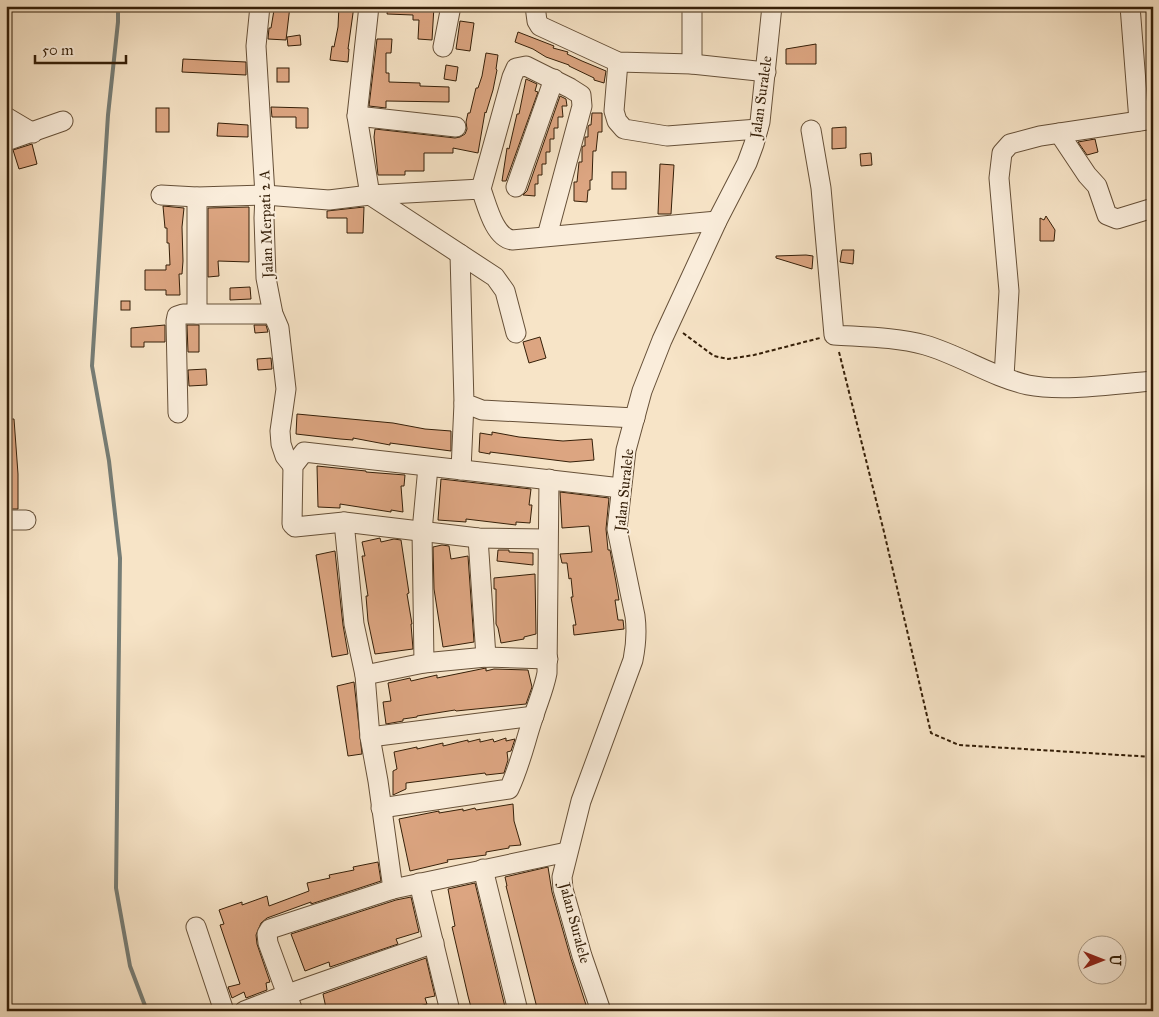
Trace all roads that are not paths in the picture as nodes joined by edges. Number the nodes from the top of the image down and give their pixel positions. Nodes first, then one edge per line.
1 (260, 6) edge
2 (369, 6) edge
3 (451, 6) edge
4 (535, 6) edge
5 (692, 6) edge
6 (772, 6) edge
7 (1130, 6) edge
8 (443, 47) dead end
9 (618, 62) junction
10 (692, 64) junction
11 (766, 72) junction
12 (554, 80) junction
13 (357, 116) junction
14 (6, 117) edge
15 (1146, 120) edge
16 (63, 122) dead end
17 (456, 127) dead end
18 (758, 129) junction
19 (812, 130) dead end
20 (33, 133) junction
21 (1059, 133) junction
22 (6, 142) edge
23 (516, 186) dead end
24 (481, 189) junction
25 (161, 195) dead end
26 (265, 195) junction
27 (370, 195) junction
28 (197, 198) junction
29 (1153, 208) edge
30 (717, 220) junction
31 (547, 236) junction
32 (460, 254) junction
33 (197, 314) junction
34 (273, 314) junction
35 (516, 333) dead end
36 (1004, 377) junction
37 (1153, 381) edge
38 (464, 403) junction
39 (178, 412) dead end
40 (635, 418) junction
41 (292, 466) junction
42 (428, 467) junction
43 (461, 470) junction
44 (549, 479) junction
45 (621, 488) junction
46 (6, 520) edge
47 (26, 520) dead end
48 (344, 522) junction
49 (422, 530) junction
50 (478, 538) junction
51 (548, 539) junction
52 (486, 658) junction
53 (548, 659) junction
54 (424, 663) junction
55 (365, 676) junction
56 (534, 716) junction
57 (370, 737) junction
58 (381, 808) junction
59 (567, 852) junction
60 (483, 870) junction
61 (419, 883) junction
62 (393, 889) junction
63 (196, 928) dead end
64 (434, 943) junction
65 (291, 1002) edge
66 (224, 1011) edge
67 (244, 1011) edge
68 (450, 1011) edge
69 (518, 1011) edge
70 (601, 1011) edge

1 - 26 street, Jalan Merpati 2 A
2 - 13 street
3 - 8 street
4 - 9 street
5 - 10 street
6 - 11 street, Jalan Suralele
7 - 15 street
9 - 10 street
9 - 18 street
10 - 11 street
11 - 18 street, Jalan Suralele
12 - 23 street
12 - 24 street
12 - 31 street
13 - 17 street
13 - 27 street
14 - 20 street
15 - 21 street
16 - 20 street
18 - 30 street, Jalan Suralele
19 - 36 street
20 - 22 street
21 - 29 street
21 - 36 street
24 - 27 street
24 - 31 street
25 - 28 street
26 - 27 street
26 - 28 street
26 - 34 street, Jalan Merpati 2 A
27 - 32 street
28 - 33 street
30 - 31 street
30 - 40 street, Jalan Suralele
32 - 35 street
32 - 38 street
33 - 34 street
33 - 39 street
34 - 41 street, Jalan Merpati 2 A
36 - 37 street
38 - 40 street
38 - 43 street
40 - 45 street, Jalan Suralele
41 - 42 street
41 - 48 street
42 - 43 street
42 - 49 street
43 - 44 street
44 - 45 street
44 - 51 street
45 - 59 street, Jalan Suralele
46 - 47 street
48 - 49 street
48 - 55 street
49 - 50 street
49 - 54 street
50 - 51 street
50 - 52 street
51 - 53 street
52 - 53 street
52 - 54 street
53 - 56 street
54 - 55 street
55 - 57 street
56 - 57 street
56 - 58 street
57 - 58 street
58 - 62 street
59 - 60 street
59 - 70 street, Jalan Suralele
60 - 61 street
60 - 69 street
61 - 62 street
61 - 64 street
62 - 65 street
63 - 66 street
64 - 65 street
64 - 68 street
65 - 67 street

